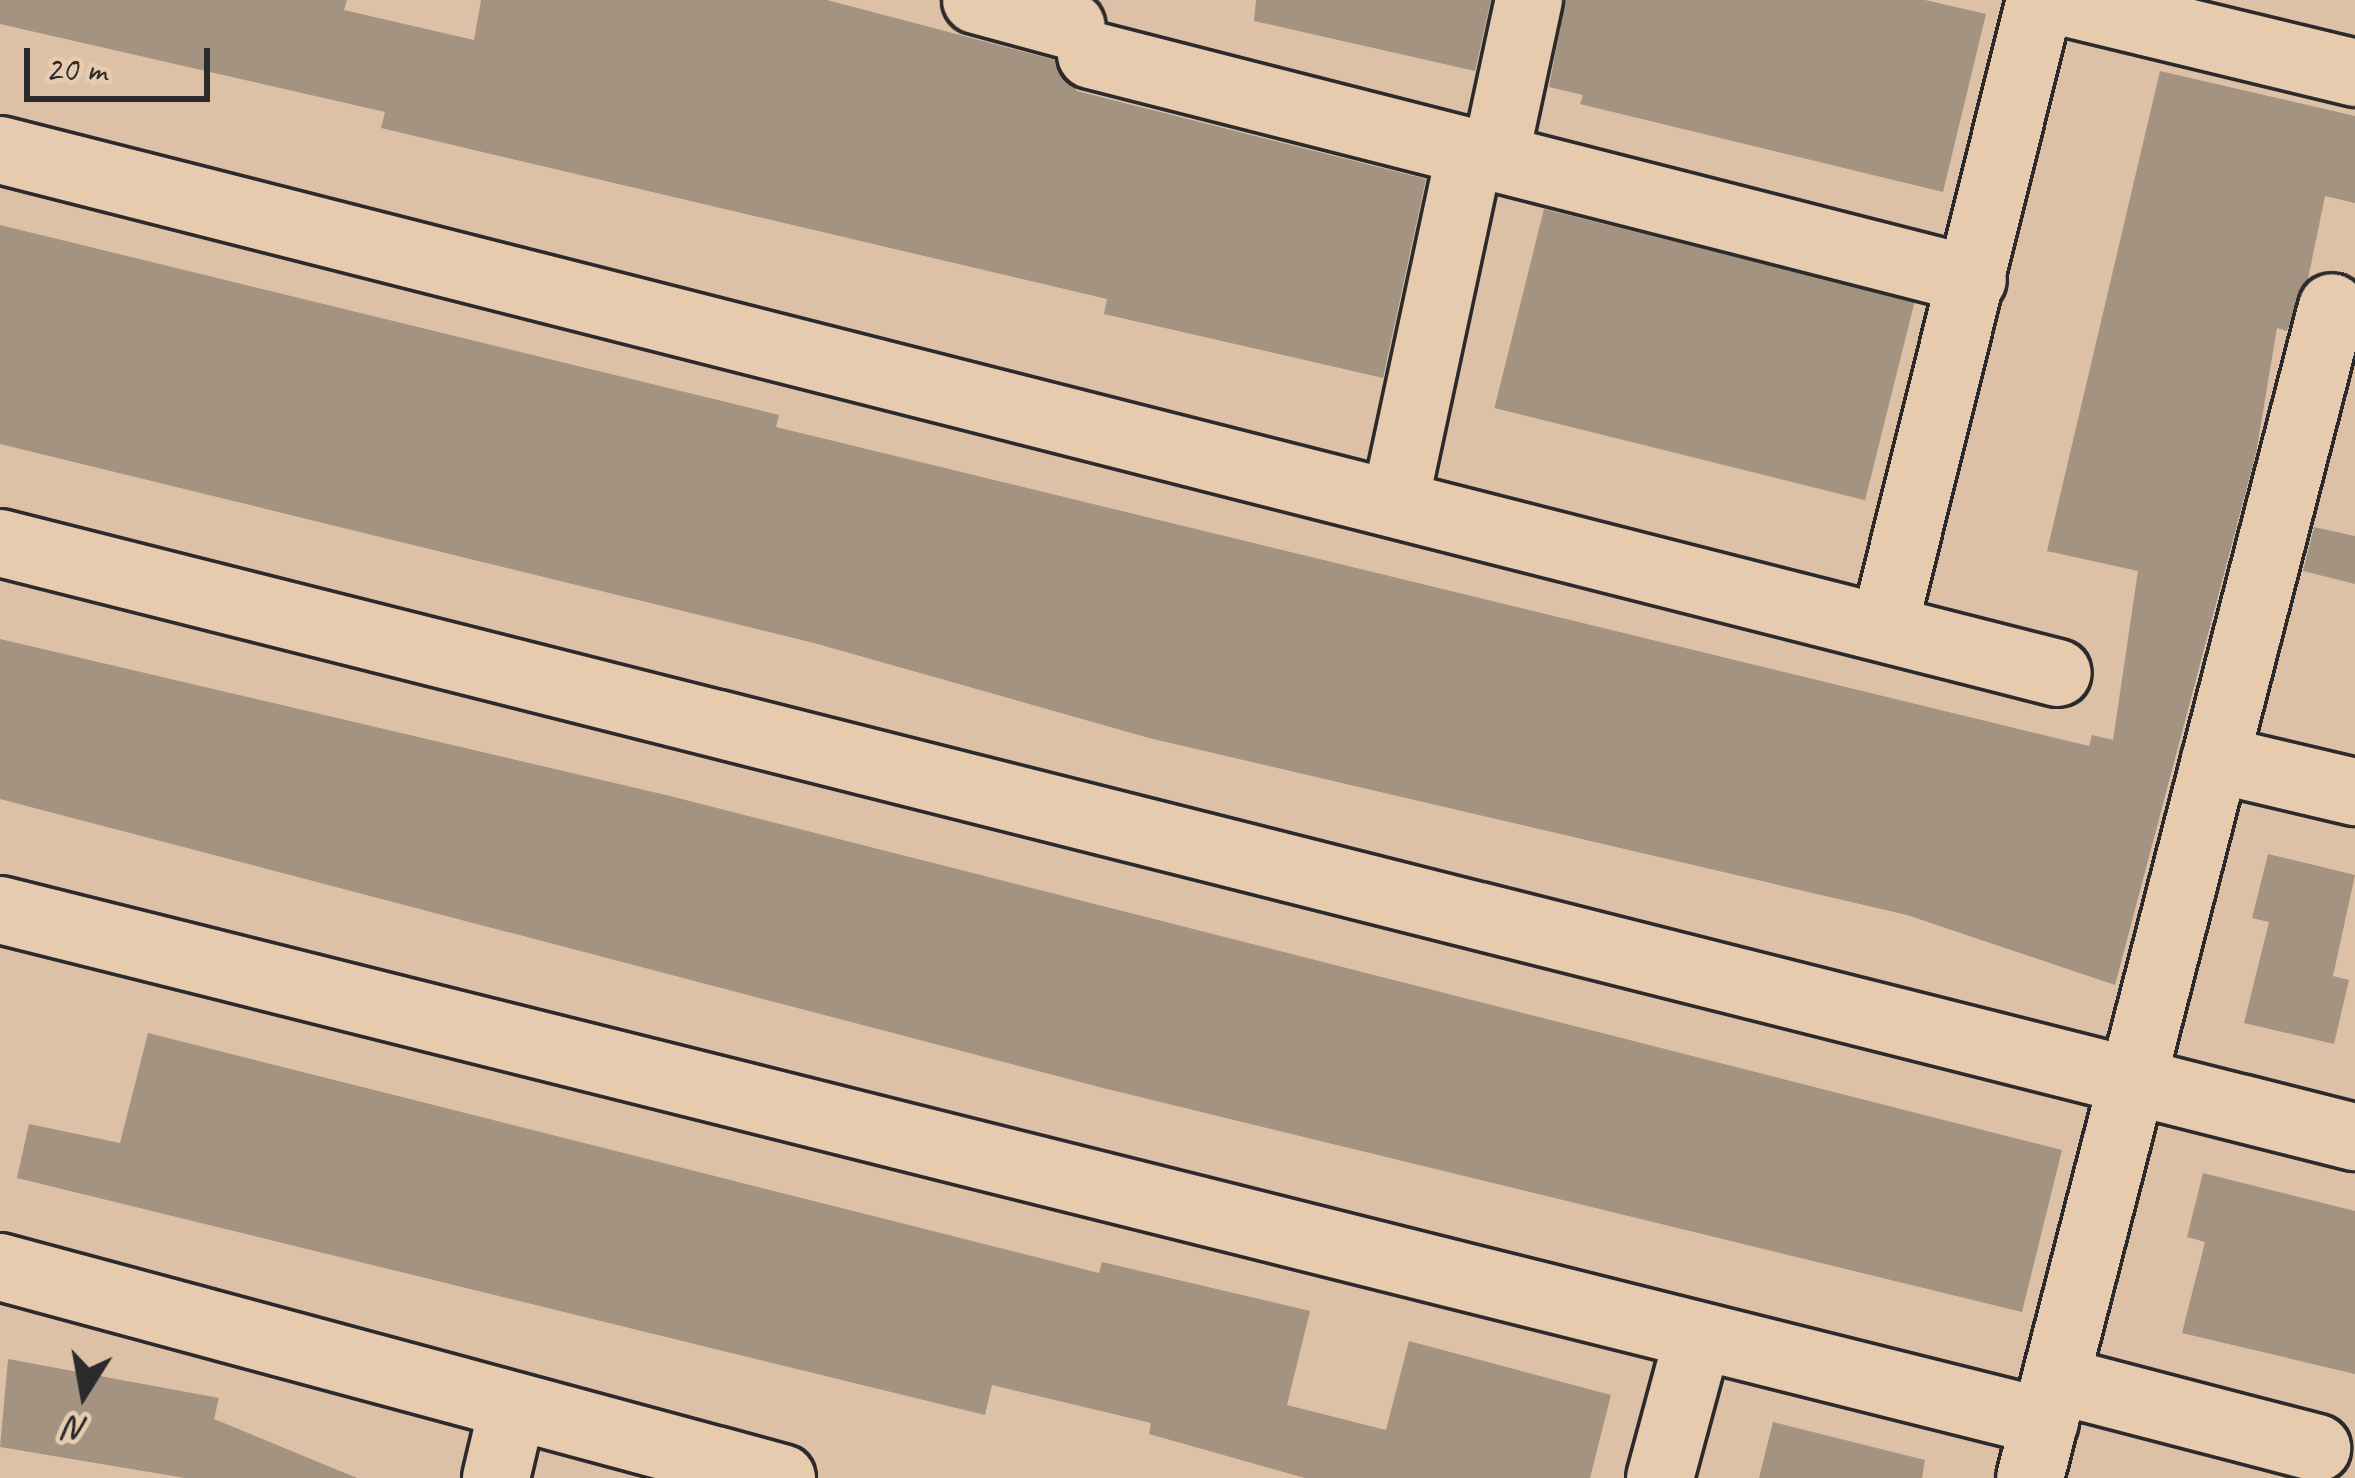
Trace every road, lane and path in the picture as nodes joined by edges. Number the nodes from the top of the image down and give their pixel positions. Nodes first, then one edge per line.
1 (976, 0) edge
2 (1529, 0) edge
3 (2040, 0) edge
4 (2054, 0) edge
5 (2355, 73) edge
6 (0, 150) edge
7 (1482, 155) junction
8 (1972, 280) junction
9 (2332, 307) dead end
10 (2329, 426) edge
11 (1395, 502) junction
12 (0, 543) edge
13 (1884, 627) junction
14 (2058, 673) dead end
15 (2215, 759) junction
16 (2355, 792) edge
17 (0, 910) edge
18 (2132, 1085) junction
19 (2355, 1138) edge
20 (0, 1268) edge
21 (1698, 1337) junction
22 (513, 1406) junction
23 (2044, 1427) edge
24 (2318, 1448) dead end
25 (496, 1478) edge
26 (782, 1478) edge
27 (1660, 1478) edge

1 - 7 street
2 - 7 street
3 - 8 street
4 - 5 street
6 - 11 street
7 - 8 street
7 - 11 street
8 - 13 street
9 - 10 street
10 - 15 street
11 - 13 street
12 - 18 street
13 - 14 street
15 - 16 street
15 - 18 street
17 - 21 street
18 - 19 street
18 - 23 street
20 - 22 street
21 - 23 street
21 - 27 street
22 - 25 street
22 - 26 street
23 - 24 street

